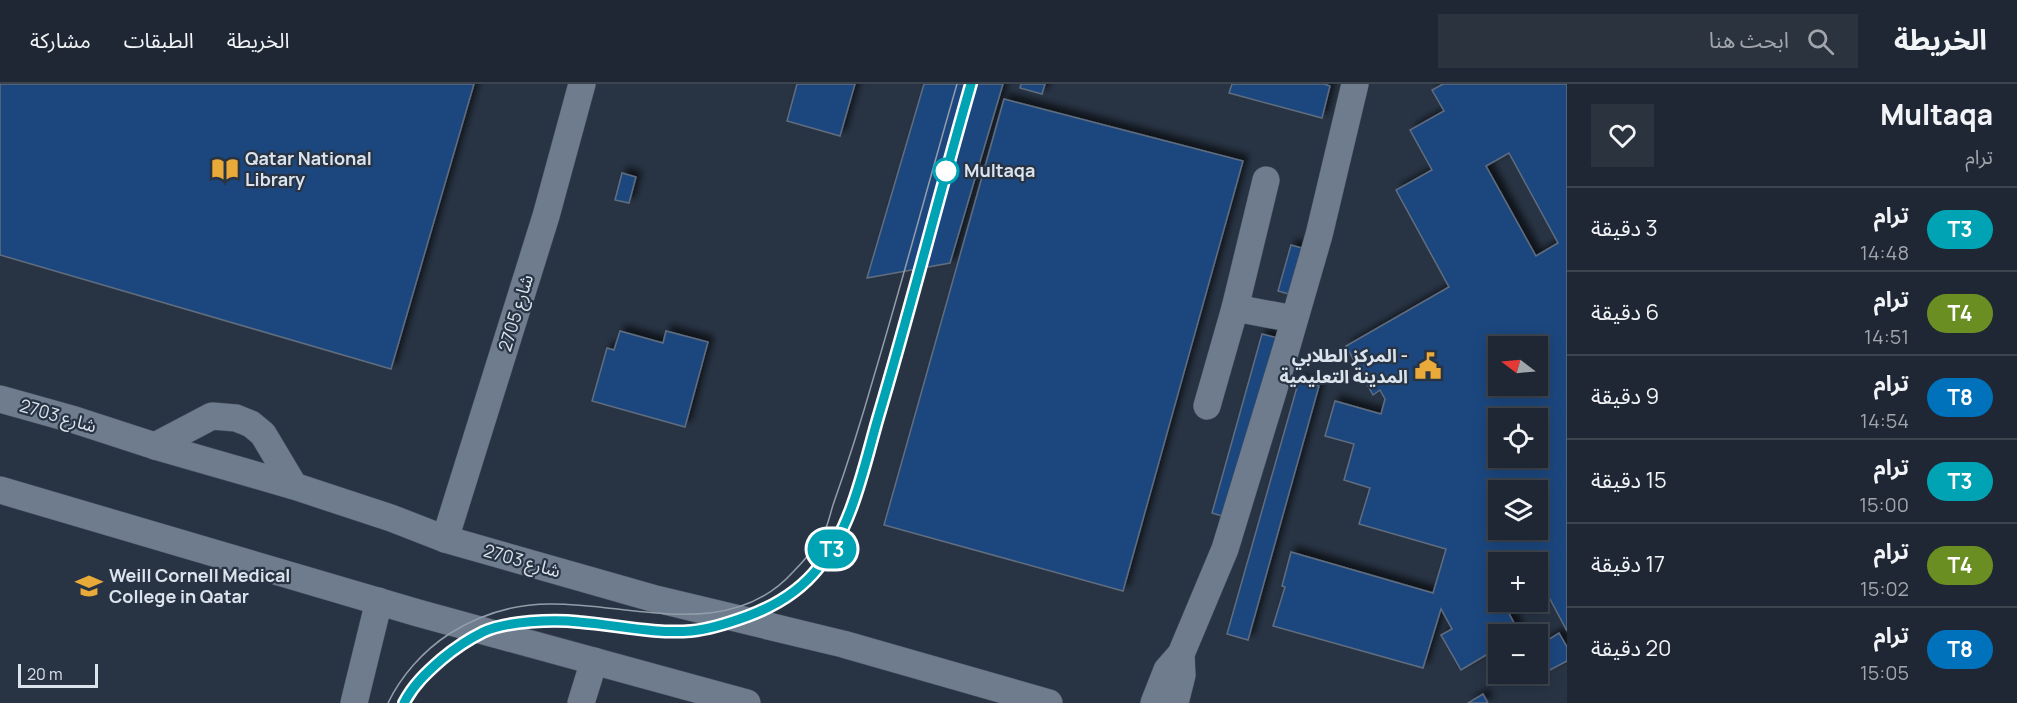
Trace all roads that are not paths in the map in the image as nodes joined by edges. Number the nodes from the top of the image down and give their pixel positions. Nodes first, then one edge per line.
1 (1355, 84) edge
2 (581, 85) edge
3 (1266, 180) dead end
4 (1235, 308) junction
5 (1294, 320) junction
6 (0, 399) edge
7 (1207, 406) dead end
8 (155, 446) junction
9 (294, 486) junction
10 (0, 490) edge
11 (445, 539) junction
12 (379, 601) junction
13 (1181, 654) junction
14 (594, 661) junction
15 (698, 696) edge
16 (354, 703) edge
17 (581, 703) edge
18 (747, 703) edge
19 (1049, 703) edge
20 (1154, 703) edge
21 (1175, 703) edge

1 - 5 street
2 - 11 street, شارع 2705
3 - 4 street
4 - 5 street
4 - 7 street
5 - 13 street
6 - 8 street, شارع 2703
8 - 9 street, شارع 2703
8 - 9 street
9 - 11 street, شارع 2703
10 - 12 street
11 - 19 street, شارع 2703
12 - 14 street
12 - 16 street
13 - 20 street
13 - 21 street
14 - 15 street
14 - 17 street
15 - 18 street

